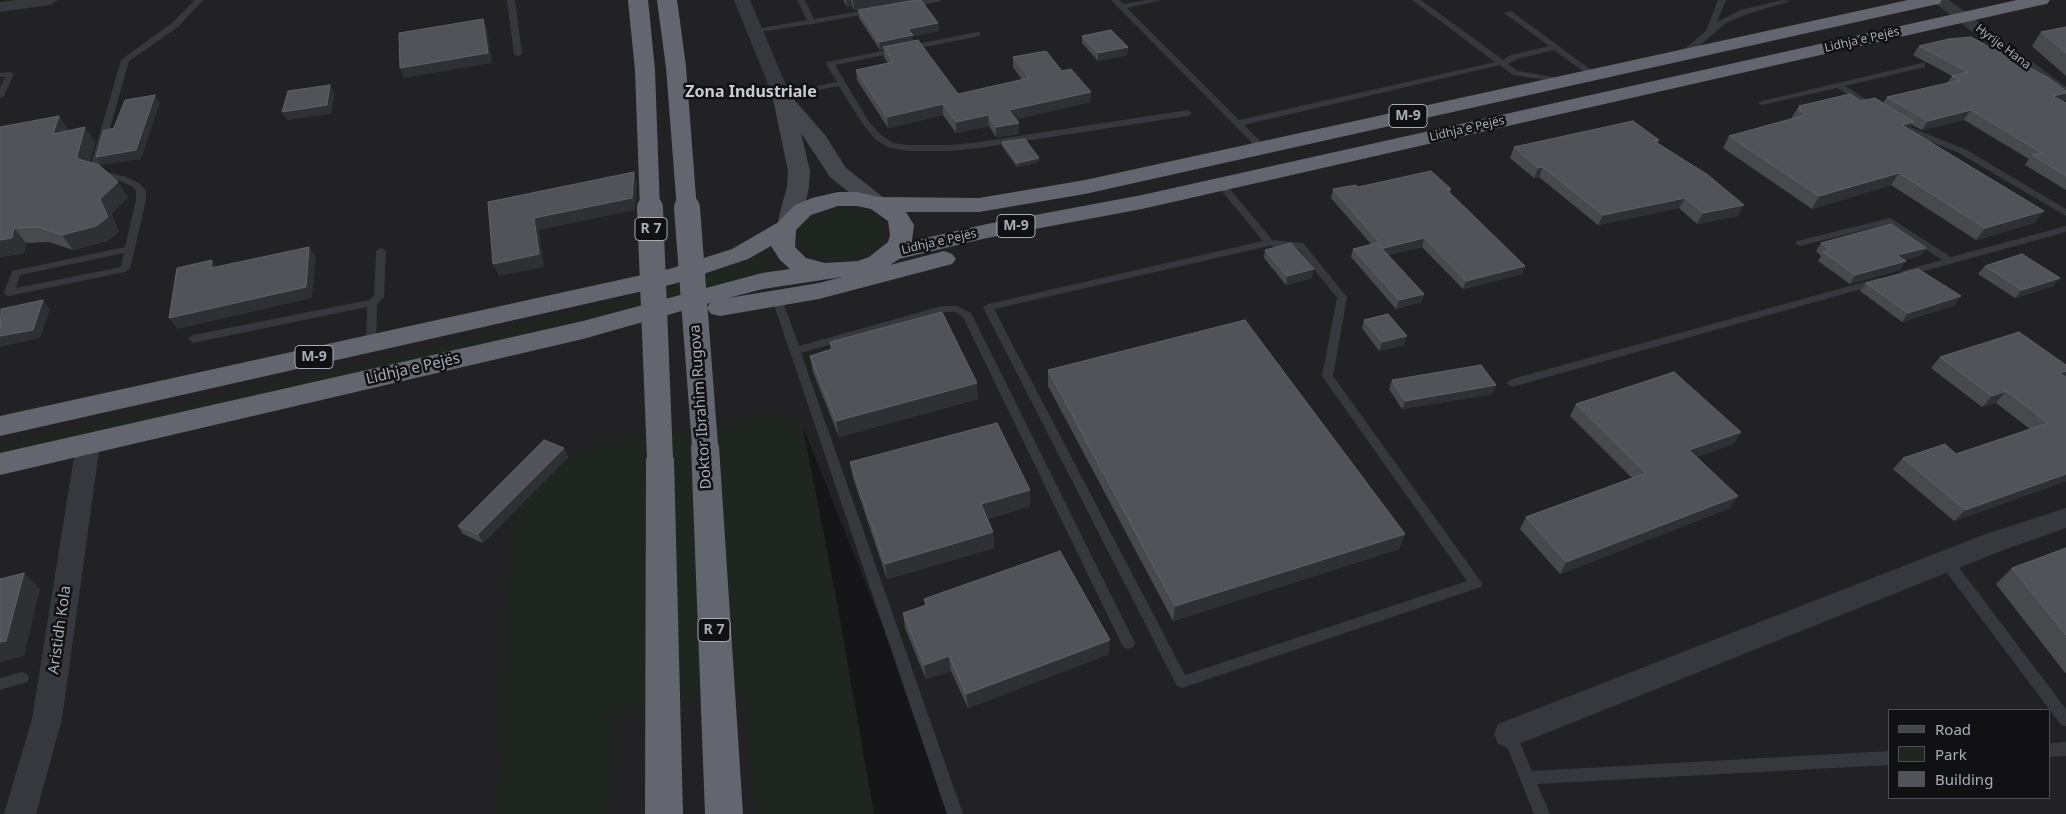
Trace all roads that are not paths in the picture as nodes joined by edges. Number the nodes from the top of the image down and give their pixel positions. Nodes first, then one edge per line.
1 (50, 0) edge
2 (199, 0) edge
3 (511, 0) edge
4 (638, 0) edge
5 (667, 0) edge
6 (742, 0) edge
7 (801, 0) edge
8 (938, 0) edge
9 (1115, 0) edge
10 (1158, 0) edge
11 (1416, 0) edge
12 (1722, 0) edge
13 (1933, 0) edge
14 (1940, 0) edge
15 (2041, 0) edge
16 (1787, 1) dead end
17 (0, 7) edge
18 (899, 7) edge
19 (1122, 7) junction
20 (880, 10) edge
21 (1508, 14) dead end
22 (1962, 17) junction
23 (812, 22) junction
24 (756, 31) junction
25 (1709, 33) junction
26 (976, 34) dead end
27 (1556, 47) junction
28 (518, 54) dead end
29 (1683, 55) junction
30 (1502, 62) junction
31 (1922, 65) dead end
32 (1484, 66) junction
33 (1516, 73) junction
34 (1594, 75) junction
35 (0, 76) edge
36 (1564, 81) junction
37 (842, 83) junction
38 (1838, 85) junction
39 (2066, 95) edge
40 (0, 96) edge
41 (782, 97) junction
42 (1762, 104) dead end
43 (1880, 112) edge
44 (1188, 113) dead end
45 (1896, 122) edge
46 (1238, 123) junction
47 (1262, 148) junction
48 (1222, 185) junction
49 (1142, 202) junction
50 (877, 203) junction
51 (2066, 213) edge
52 (787, 224) junction
53 (2066, 228) edge
54 (1269, 243) junction
55 (1800, 243) dead end
56 (129, 250) junction
57 (381, 251) dead end
58 (891, 253) junction
59 (1950, 261) junction
60 (824, 271) junction
61 (777, 299) junction
62 (372, 303) junction
63 (583, 330) junction
64 (193, 340) dead end
65 (371, 344) junction
66 (795, 351) junction
67 (1512, 383) dead end
68 (0, 426) edge
69 (88, 444) junction
70 (0, 464) edge
71 (2066, 518) edge
72 (1946, 562) junction
73 (1128, 643) dead end
74 (22, 678) dead end
75 (0, 684) edge
76 (2066, 720) edge
77 (1509, 734) joint
78 (2066, 749) edge
79 (2051, 750) edge
80 (1888, 758) edge
81 (1527, 778) junction
82 (20, 814) edge
83 (664, 814) edge
84 (724, 814) edge
85 (955, 814) edge
86 (1542, 814) edge

1 - 17 street
2 - 56 lane
3 - 28 lane
4 - 83 highway, R 7, bridge
5 - 84 highway, Doktor Ibrahim Rugova / R 7, bridge
6 - 24 street
7 - 23 lane
8 - 18 lane
9 - 19 lane
10 - 19 lane
11 - 30 lane
12 - 25 lane
13 - 29 highway, Lidhja e Pejës / M-9
14 - 22 street, Hyrije Hana
15 - 22 highway, Lidhja e Pejës / M-9
16 - 25 lane
19 - 46 lane
20 - 23 lane
21 - 27 lane
22 - 39 street, Hyrije Hana
22 - 48 highway, Lidhja e Pejës / M-9
23 - 24 lane
24 - 41 street
25 - 29 lane
26 - 37 lane
27 - 30 lane
27 - 34 lane
29 - 34 highway, Lidhja e Pejës / M-9
30 - 32 lane
30 - 33 lane
31 - 38 lane
32 - 33 lane
32 - 46 lane
33 - 36 lane
34 - 36 highway, Lidhja e Pejës / M-9
35 - 40 lane
36 - 47 highway, Lidhja e Pejës / M-9
37 - 41 lane
37 - 44 lane
38 - 42 lane
38 - 43 lane
41 - 50 street
41 - 52 street
45 - 51 lane
46 - 47 lane
47 - 50 highway, Lidhja e Pejës / M-9
48 - 49 highway, Lidhja e Pejës / M-9
48 - 54 lane
49 - 58 highway, Lidhja e Pejës / M-9
49 - 61 highway
50 - 52 highway, Lidhja e Pejës
50 - 58 highway, Lidhja e Pejës
52 - 60 highway, Lidhja e Pejës
52 - 65 highway, Lidhja e Pejës / M-9
53 - 59 lane
54 - 54 lane
55 - 59 lane
56 - 56 lane
57 - 62 lane
58 - 60 highway, Lidhja e Pejës
59 - 67 lane
60 - 63 highway, Lidhja e Pejës / M-9
61 - 63 highway
61 - 66 lane
62 - 64 lane
62 - 65 lane
63 - 69 highway, Lidhja e Pejës / M-9
65 - 68 highway, Lidhja e Pejës / M-9
66 - 73 lane
66 - 85 lane
69 - 70 highway, Lidhja e Pejës / M-9
69 - 82 street, Aristidh Kola
71 - 72 street
72 - 76 lane
72 - 77 street
74 - 75 lane
77 - 81 lane
78 - 79 lane
80 - 81 lane
81 - 86 lane

